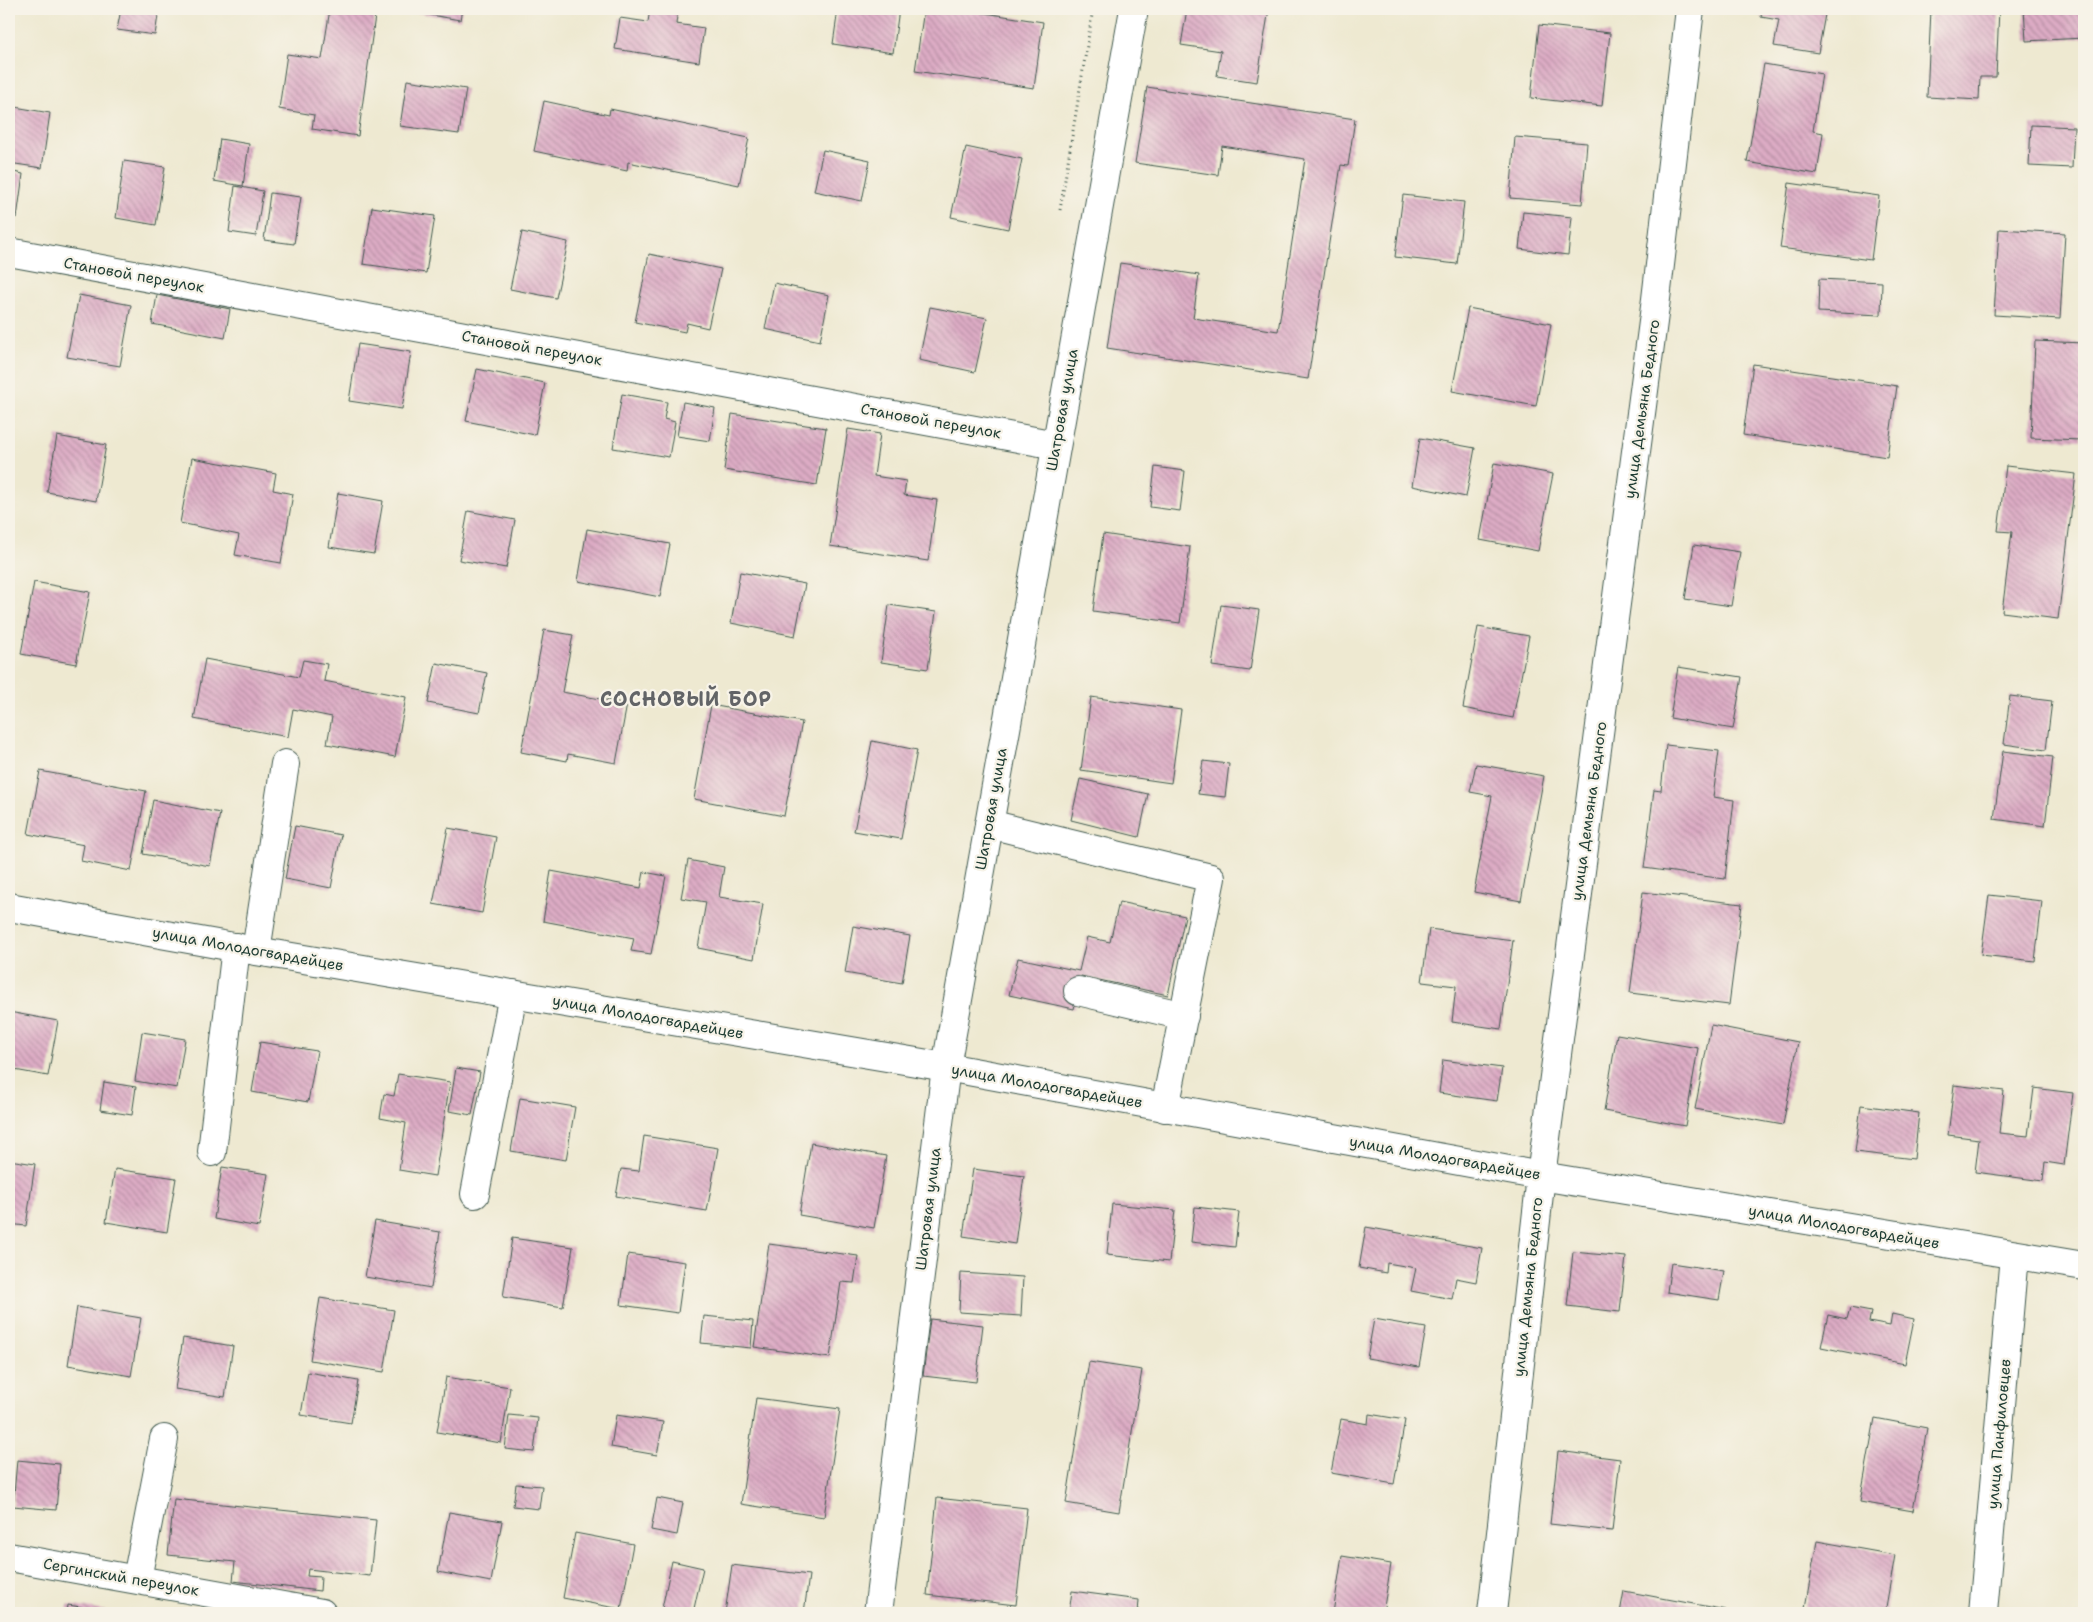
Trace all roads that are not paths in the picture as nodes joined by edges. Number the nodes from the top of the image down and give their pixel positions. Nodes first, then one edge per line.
1 (1134, 9) edge
2 (1690, 9) edge
3 (9, 252) edge
4 (1056, 445) junction
5 (285, 764) dead end
6 (989, 824) junction
7 (9, 907) edge
8 (246, 949) junction
9 (1078, 991) dead end
10 (513, 994) junction
11 (1184, 1016) junction
12 (946, 1067) junction
13 (1165, 1108) junction
14 (212, 1152) dead end
15 (1541, 1176) junction
16 (475, 1194) dead end
17 (2014, 1255) junction
18 (2084, 1266) edge
19 (164, 1439) dead end
20 (9, 1557) edge
21 (137, 1579) junction
22 (322, 1613) edge
23 (878, 1613) edge
24 (1492, 1613) edge
25 (1983, 1613) edge

1 - 4 street, Шатровая улица
2 - 15 street, улица Демьяна Бедного
3 - 4 street, Становой переулок
4 - 6 street, Шатровая улица
5 - 8 street
6 - 11 street
6 - 12 street, Шатровая улица
7 - 8 street, улица Молодогвардейцев
8 - 10 street, улица Молодогвардейцев
8 - 14 street
9 - 11 street
10 - 12 street, улица Молодогвардейцев
10 - 16 street
11 - 13 street
12 - 13 street, улица Молодогвардейцев
12 - 23 street, Шатровая улица
13 - 15 street, улица Молодогвардейцев
15 - 17 street, улица Молодогвардейцев
15 - 24 street, улица Демьяна Бедного
17 - 18 street, улица Молодогвардейцев
17 - 25 street, улица Панфиловцев
19 - 21 street
20 - 21 street, Сергинский переулок
21 - 22 street, Сергинский переулок

